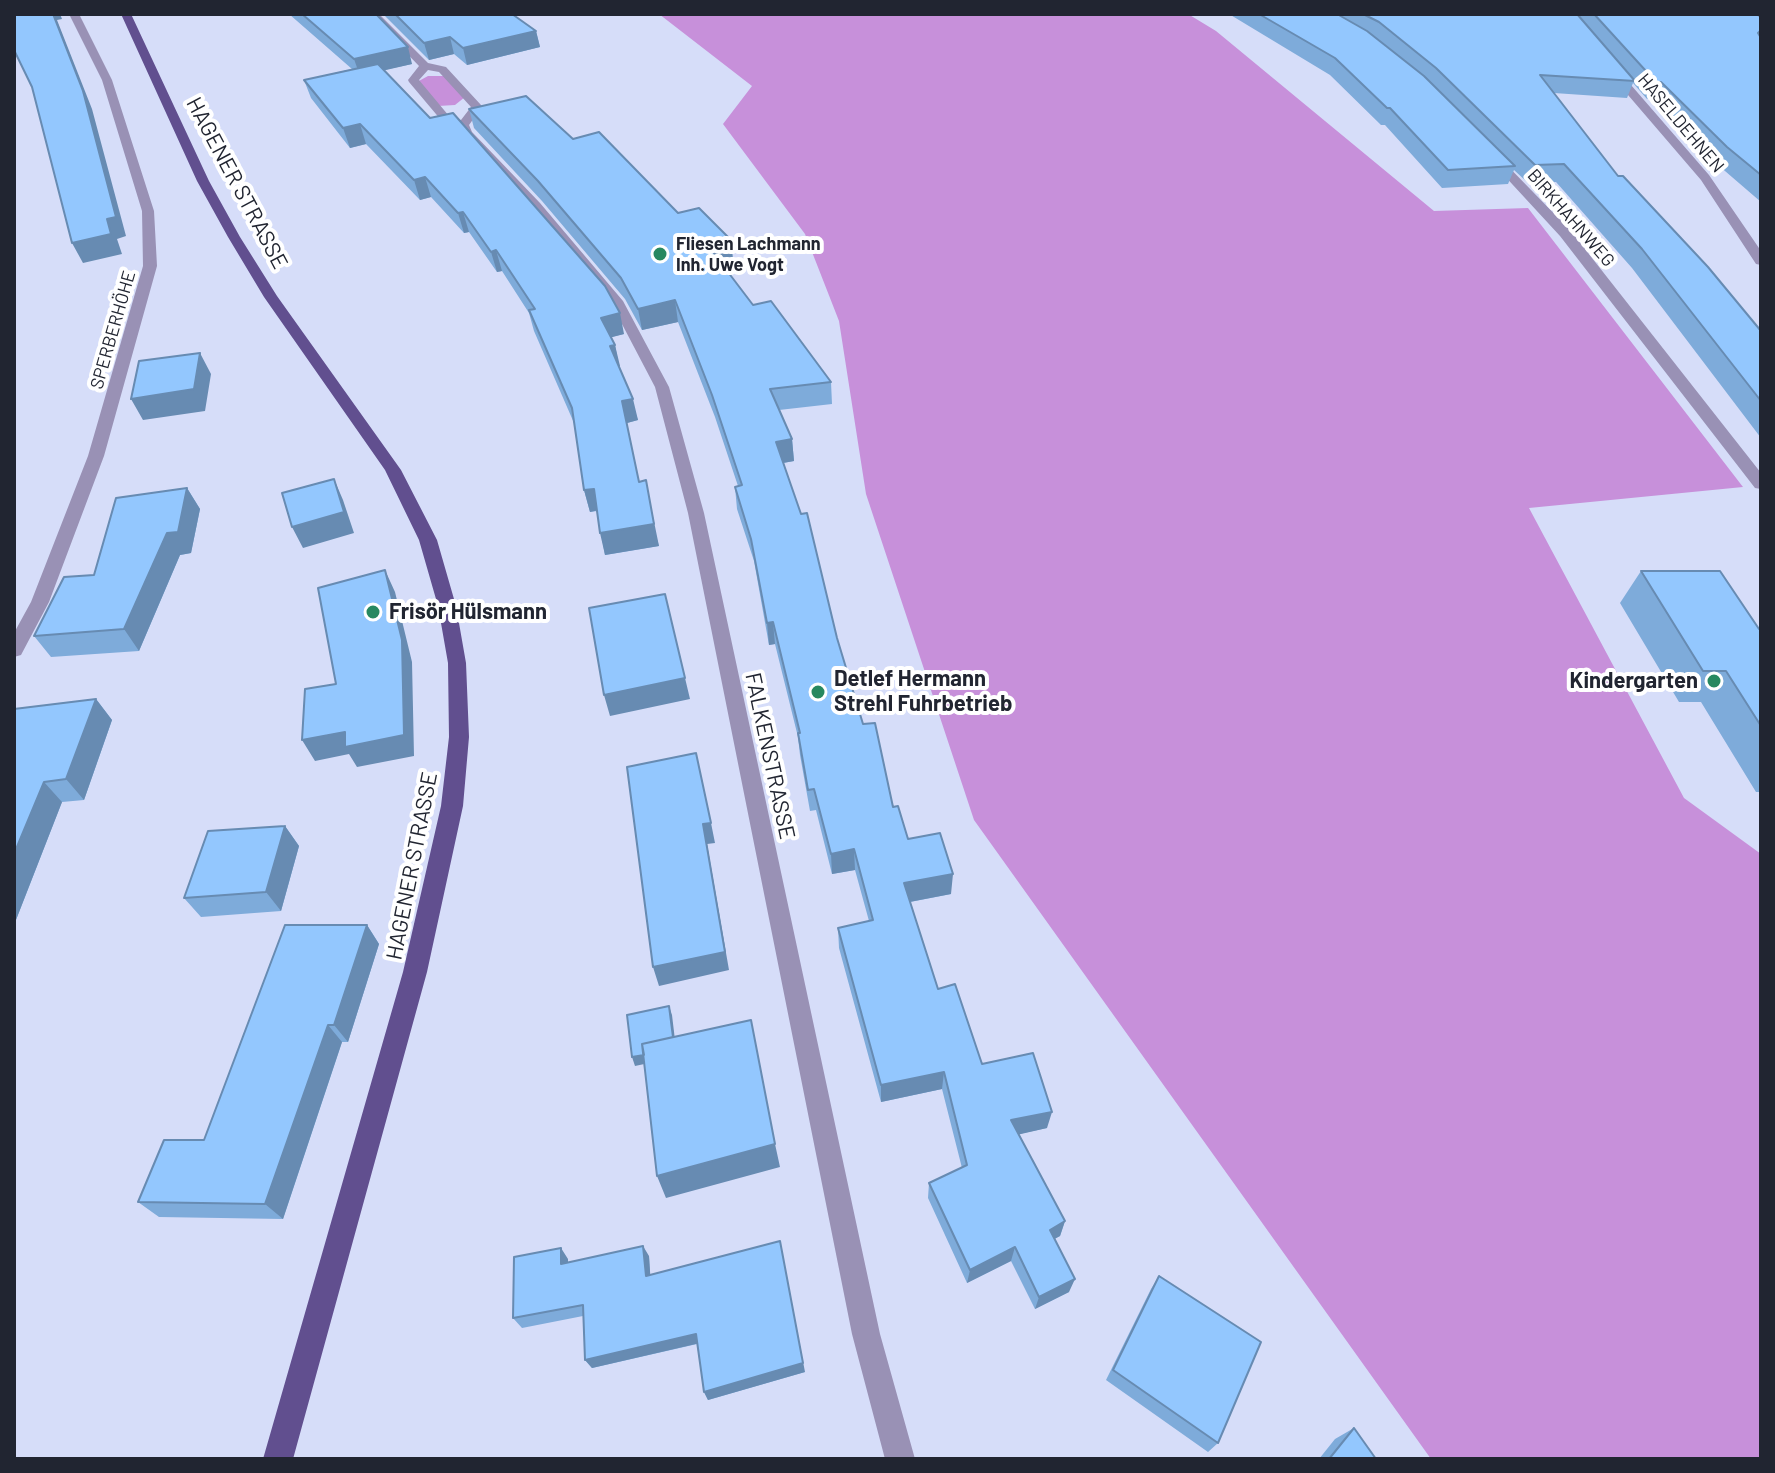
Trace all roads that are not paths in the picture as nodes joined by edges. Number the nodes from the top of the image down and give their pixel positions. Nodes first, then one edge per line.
1 (74, 14) edge
2 (126, 14) edge
3 (374, 14) edge
4 (1605, 61) edge
5 (425, 66) junction
6 (463, 125) junction
7 (1484, 147) edge
8 (1761, 261) edge
9 (1761, 484) edge
10 (14, 650) edge
11 (278, 1459) edge
12 (900, 1459) edge

1 - 10 street, SPERBERHÖHE
2 - 11 main road, HAGENER STRASSE
3 - 5 street
4 - 8 street, HASELDEHNEN
5 - 6 street, FALKENSTRASSE
5 - 6 street
6 - 12 street, FALKENSTRASSE
7 - 9 street, BIRKHAHNWEG

